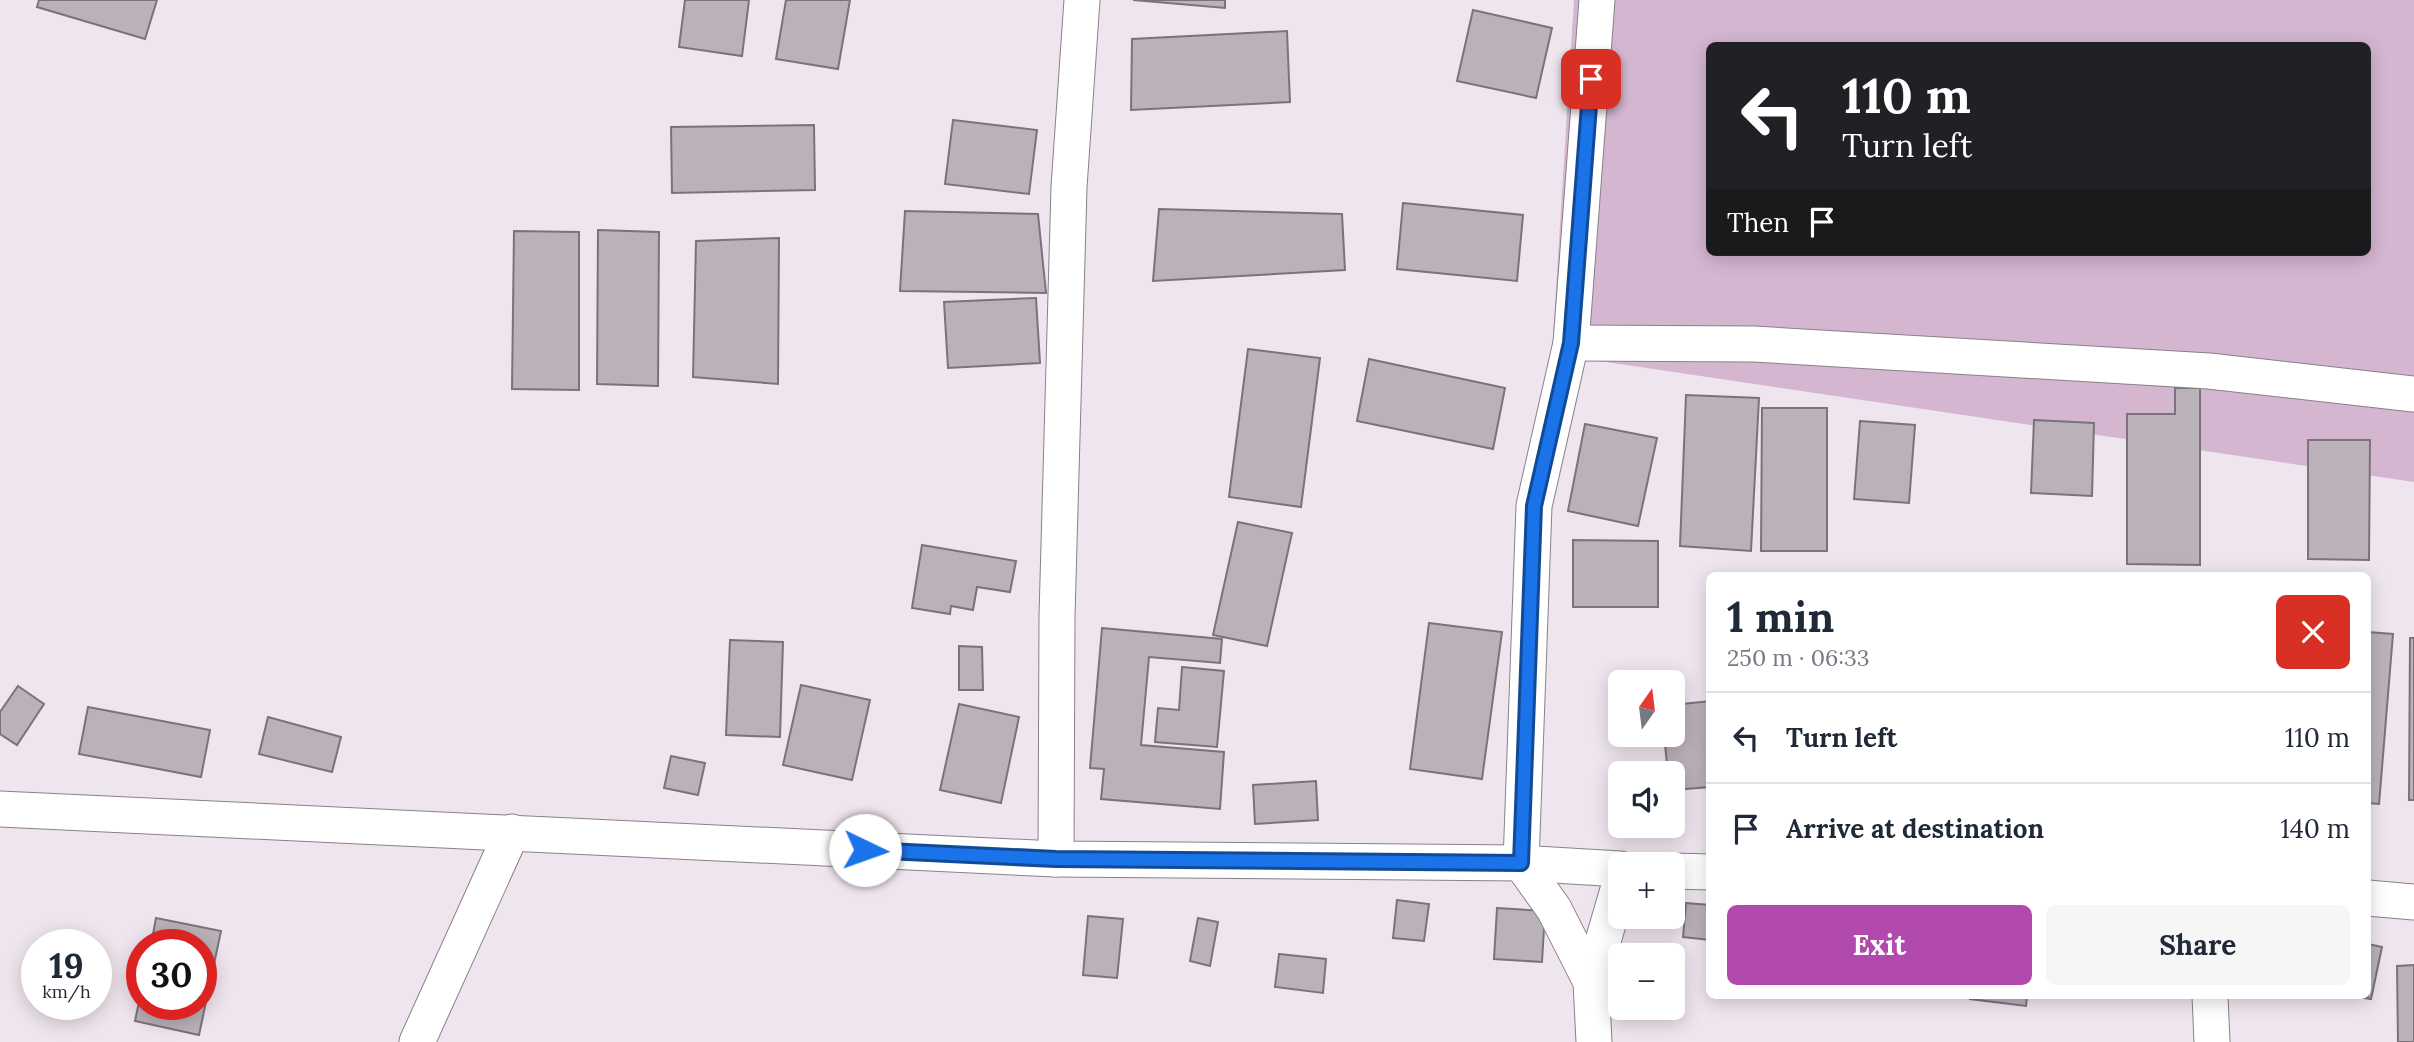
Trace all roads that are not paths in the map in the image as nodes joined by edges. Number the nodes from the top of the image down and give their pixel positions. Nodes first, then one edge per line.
1 (1082, 0) edge
2 (1597, 0) edge
3 (1571, 343) junction
4 (2414, 394) edge
5 (0, 809) edge
6 (512, 832) junction
7 (1056, 859) junction
8 (1521, 863) junction
9 (1608, 868) edge
10 (1685, 871) edge
11 (1706, 872) edge
12 (2371, 898) edge
13 (2414, 902) edge
14 (1608, 924) edge
15 (1591, 982) junction
16 (2210, 999) edge
17 (417, 1042) edge
18 (1594, 1042) edge
19 (2212, 1042) edge

1 - 7 street
2 - 3 street
3 - 4 street
3 - 8 street
5 - 6 street
6 - 7 street
6 - 17 street
7 - 8 street
8 - 9 street
8 - 15 street
10 - 11 street
12 - 13 street
14 - 15 street
15 - 18 street
16 - 19 street

